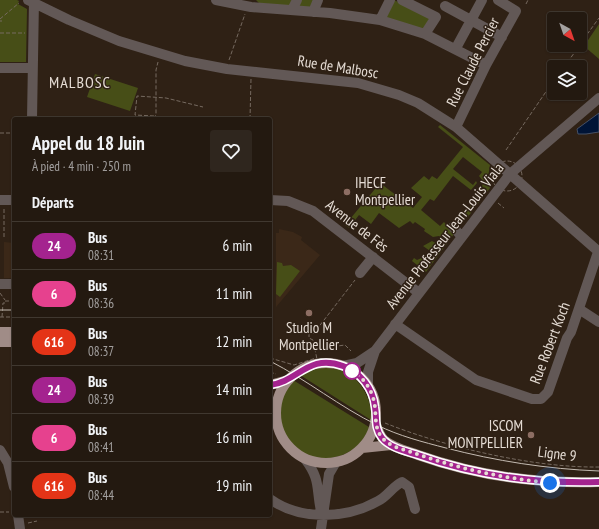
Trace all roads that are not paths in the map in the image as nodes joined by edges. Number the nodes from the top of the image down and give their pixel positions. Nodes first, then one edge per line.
1 (216, 0) edge
2 (297, 0) edge
3 (318, 0) edge
4 (390, 0) edge
5 (402, 0) edge
6 (482, 0) edge
7 (498, 0) edge
8 (29, 2) edge
9 (447, 3) edge
10 (250, 4) edge
11 (292, 10) junction
12 (313, 12) junction
13 (436, 17) junction
14 (380, 20) junction
15 (472, 20) junction
16 (425, 34) junction
17 (502, 37) junction
18 (456, 48) junction
19 (486, 65) junction
20 (0, 68) edge
21 (32, 68) junction
22 (599, 98) edge
23 (32, 117) edge
24 (456, 127) junction
25 (510, 174) junction
26 (272, 200) edge
27 (12, 201) edge
28 (2, 205) edge
29 (453, 227) dead end
30 (462, 237) junction
31 (599, 252) edge
32 (373, 257) junction
33 (360, 273) road end
34 (0, 284) edge
35 (12, 284) edge
36 (419, 293) junction
37 (582, 311) junction
38 (599, 316) edge
39 (599, 322) edge
40 (395, 324) junction
41 (0, 328) edge
42 (12, 330) edge
43 (0, 332) edge
44 (12, 332) edge
45 (0, 342) edge
46 (12, 342) edge
47 (375, 351) junction
48 (343, 366) junction
49 (288, 380) junction
50 (272, 384) edge
51 (368, 386) junction
52 (273, 405) edge
53 (375, 420) junction
54 (391, 445) junction
55 (362, 448) junction
56 (0, 450) edge
57 (305, 459) junction
58 (336, 462) junction
59 (12, 479) edge
60 (599, 482) edge
61 (272, 500) edge
62 (415, 509) dead end
63 (322, 515) junction
64 (321, 529) edge

1 - 10 street
2 - 11 street
3 - 12 street
4 - 14 street
5 - 13 street
6 - 15 street
7 - 17 street, Rue Claude Percier
8 - 21 street
8 - 24 street, Rue de Malbosc
9 - 13 street
9 - 15 street
10 - 11 street
11 - 12 street
12 - 14 street
13 - 16 street
14 - 16 street
15 - 17 street
15 - 18 street
16 - 18 street
17 - 19 street, Rue Claude Percier
18 - 19 street
19 - 24 street, Rue Claude Percier
20 - 21 street
21 - 23 street
22 - 25 street, Avenue Professeur Jean-Louis Viala
24 - 25 street, Rue de Malbosc
25 - 30 street, Avenue Professeur Jean-Louis Viala
25 - 31 street, Rue de Malbosc
26 - 32 street, Avenue de Fès
27 - 28 street
29 - 30 street
30 - 36 street, Avenue Professeur Jean-Louis Viala
31 - 37 street, Rue Robert Koch
32 - 33 street
32 - 36 street, Avenue de Fès
34 - 35 street
36 - 40 street, Avenue Professeur Jean-Louis Viala
37 - 38 street
37 - 39 street
37 - 40 street, Rue Robert Koch
40 - 47 street, Avenue Professeur Jean-Louis Viala
41 - 42 street
43 - 44 main road
45 - 46 main road
47 - 48 street, Avenue Professeur Jean-Louis Viala
47 - 51 street, Avenue Professeur Jean-Louis Viala
48 - 49 main road
48 - 51 main road
49 - 50 main road
49 - 52 main road
51 - 53 main road
52 - 57 main road
53 - 54 main road
53 - 55 main road
54 - 55 main road
54 - 60 main road
55 - 58 main road
56 - 59 street
57 - 58 main road
57 - 63 street
58 - 63 street
61 - 63 street
62 - 63 street
63 - 64 street

